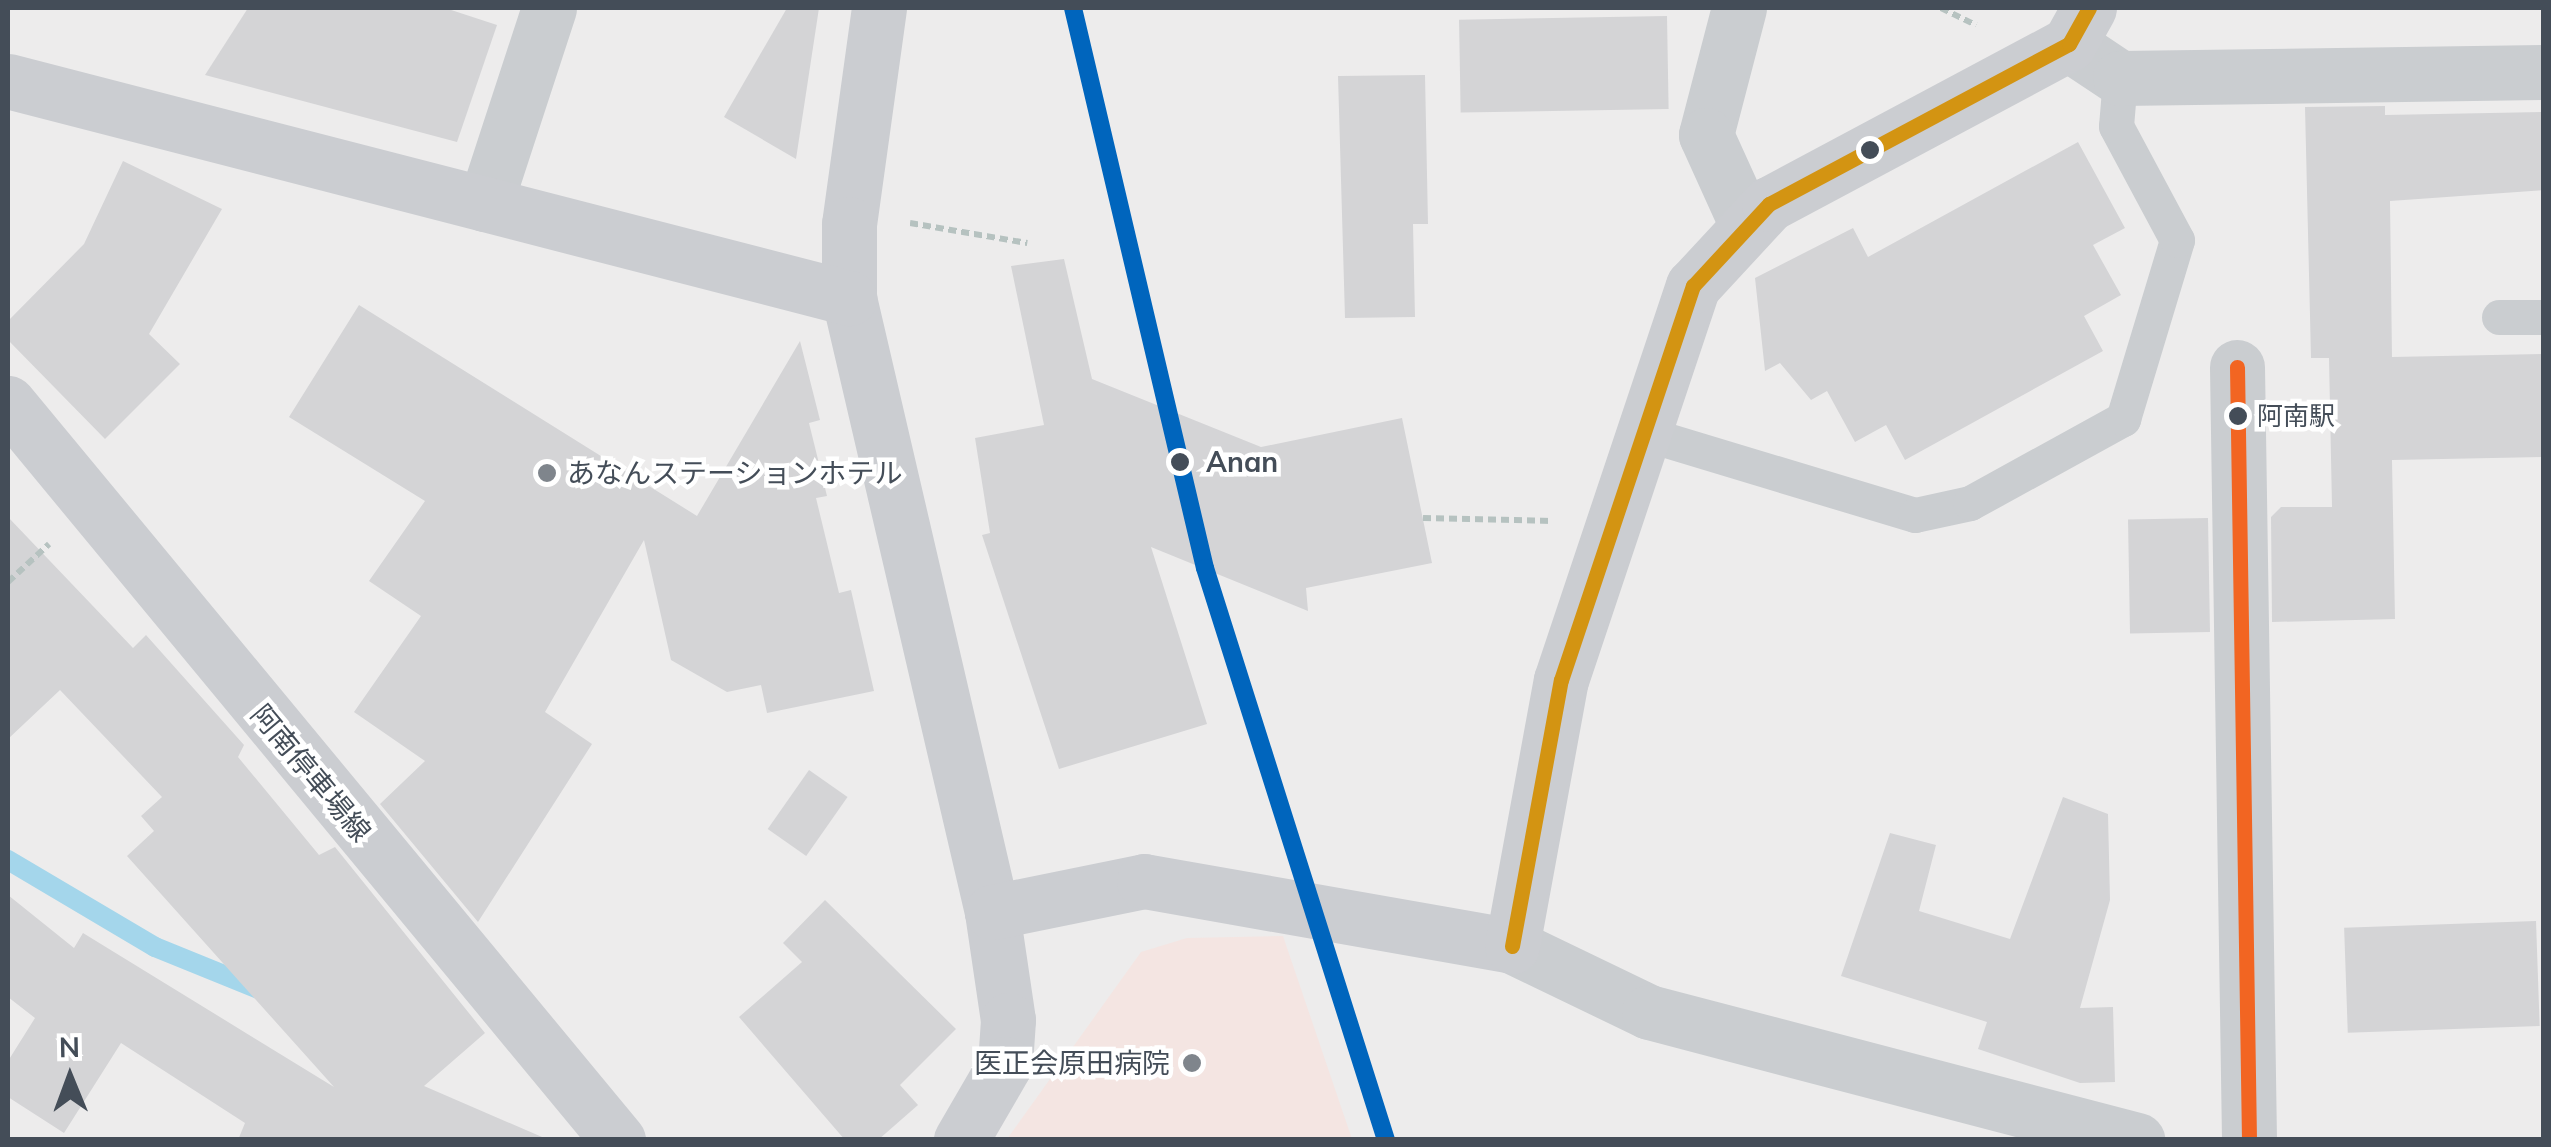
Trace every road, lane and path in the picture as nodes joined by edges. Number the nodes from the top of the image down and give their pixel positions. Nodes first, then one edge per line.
1 (549, 8) edge
2 (879, 8) edge
3 (1739, 8) edge
4 (2079, 26) edge
5 (2544, 72) edge
6 (2120, 78) junction
7 (8, 81) edge
8 (485, 204) junction
9 (908, 223) dead end
10 (1746, 224) junction
11 (1027, 243) dead end
12 (849, 298) junction
13 (2499, 317) dead end
14 (2544, 317) edge
15 (2237, 367) dead end
16 (8, 403) edge
17 (1643, 433) junction
18 (1423, 518) dead end
19 (1567, 521) dead end
20 (992, 912) junction
21 (1512, 946) junction
22 (618, 1140) edge
23 (961, 1140) edge
24 (2137, 1140) edge
25 (2249, 1140) edge

1 - 8 street
2 - 12 street
3 - 10 street
4 - 6 street
4 - 10 street
5 - 6 street
6 - 17 lane
7 - 8 street
8 - 12 street
9 - 11 path
10 - 17 street
12 - 20 street
13 - 14 lane
15 - 25 street
16 - 22 street, 阿南停車場線
17 - 21 street
18 - 19 path
20 - 21 street
20 - 23 street
21 - 24 street

